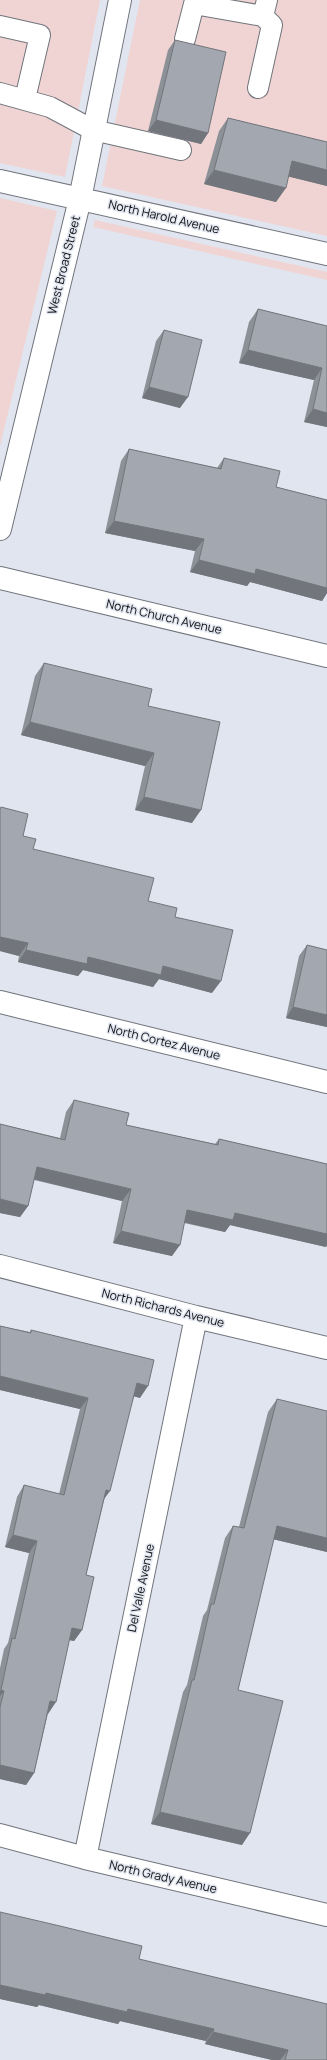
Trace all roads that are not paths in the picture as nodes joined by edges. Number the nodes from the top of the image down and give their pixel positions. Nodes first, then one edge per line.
1 (120, 0) edge
2 (265, 8) edge
3 (0, 26) edge
4 (185, 39) dead end
5 (258, 88) dead end
6 (0, 93) edge
7 (25, 99) junction
8 (93, 130) junction
9 (181, 150) dead end
10 (0, 181) edge
11 (80, 198) junction
12 (327, 254) edge
13 (4, 500) edge
14 (0, 529) edge
15 (0, 578) edge
16 (327, 656) edge
17 (0, 1002) edge
18 (327, 1082) edge
19 (0, 1266) edge
20 (196, 1317) junction
21 (327, 1348) edge
22 (0, 1835) edge
23 (85, 1858) junction
24 (327, 1915) edge

1 - 8 street, West Broad Street
2 - 4 lane
2 - 5 lane
3 - 7 lane
6 - 7 lane
7 - 8 lane
8 - 9 lane
8 - 11 street, West Broad Street
10 - 11 street, North Harold Avenue
11 - 12 street, North Harold Avenue
11 - 13 street, West Broad Street
13 - 14 street, West Broad Street
15 - 16 street, North Church Avenue
17 - 18 street, North Cortez Avenue
19 - 20 street, North Richards Avenue
20 - 21 street, North Richards Avenue
20 - 23 street, Del Valle Avenue
22 - 23 street, North Grady Avenue
23 - 24 street, North Grady Avenue

